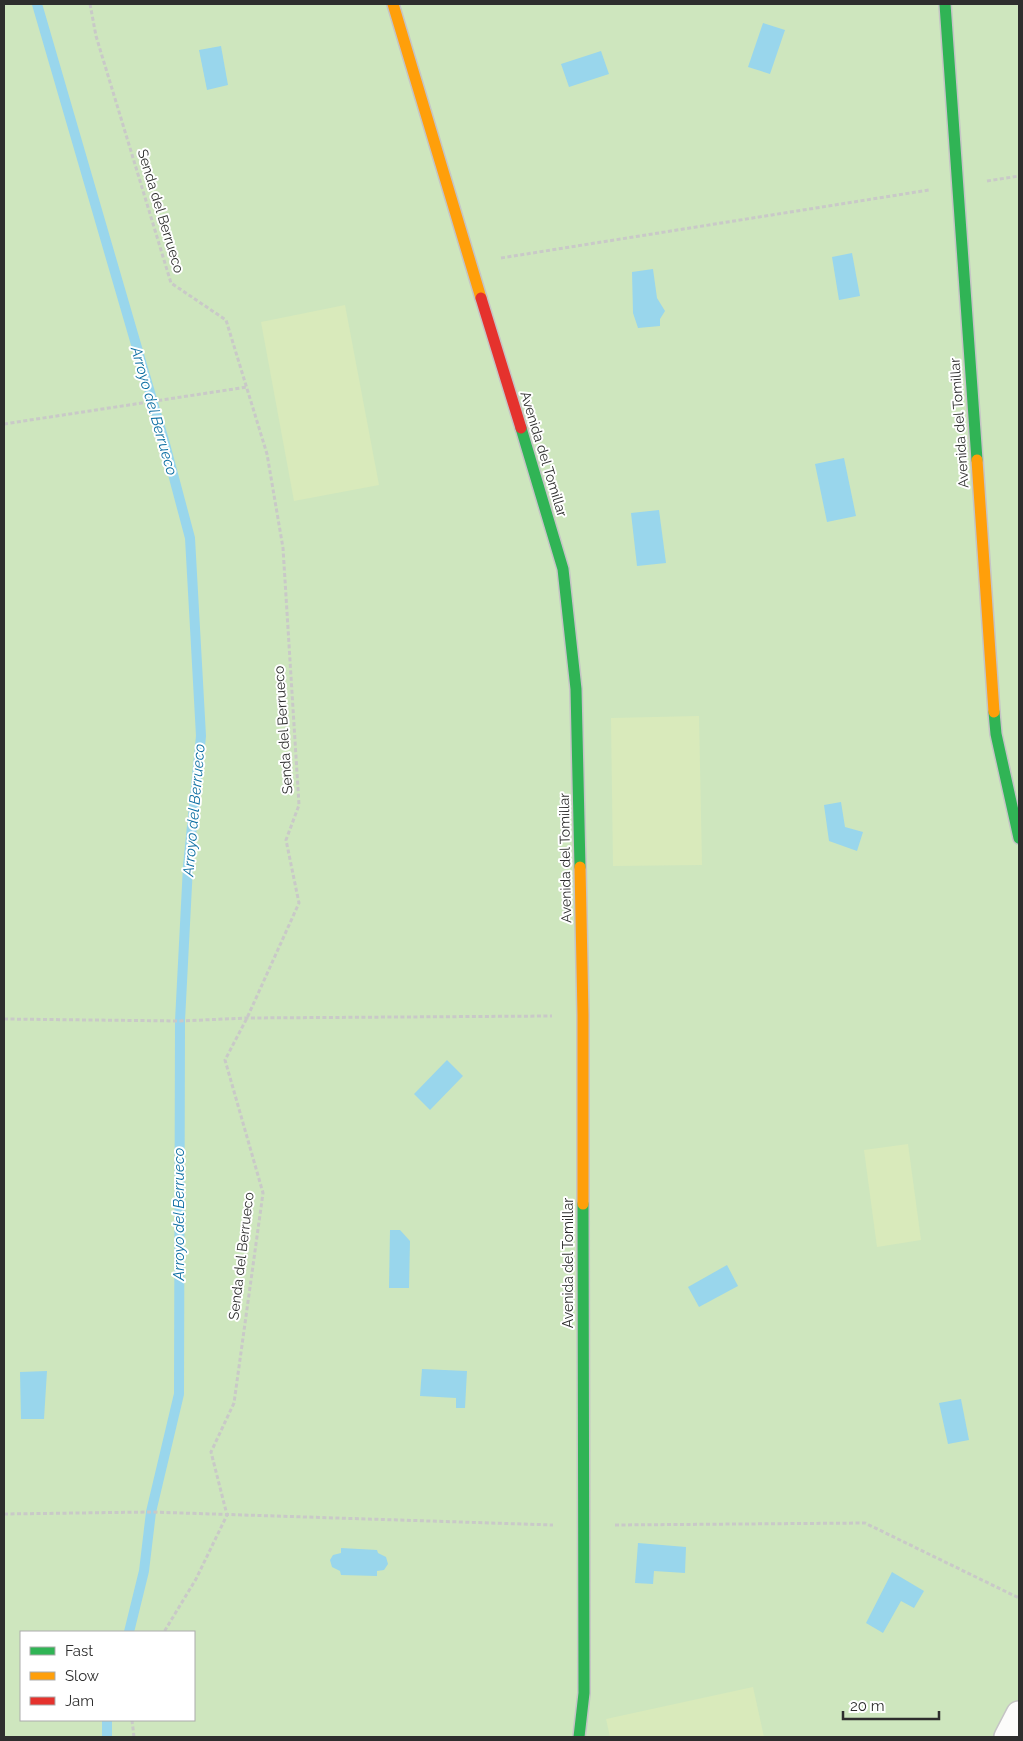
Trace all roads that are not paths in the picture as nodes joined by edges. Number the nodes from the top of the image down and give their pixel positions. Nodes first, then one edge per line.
1 (393, 4) edge
2 (944, 4) edge
3 (1019, 838) edge
4 (1019, 1714) edge
5 (578, 1737) edge
6 (1007, 1737) edge

1 - 5 street, Avenida del Tomillar
2 - 3 street, Avenida del Tomillar
4 - 6 street

